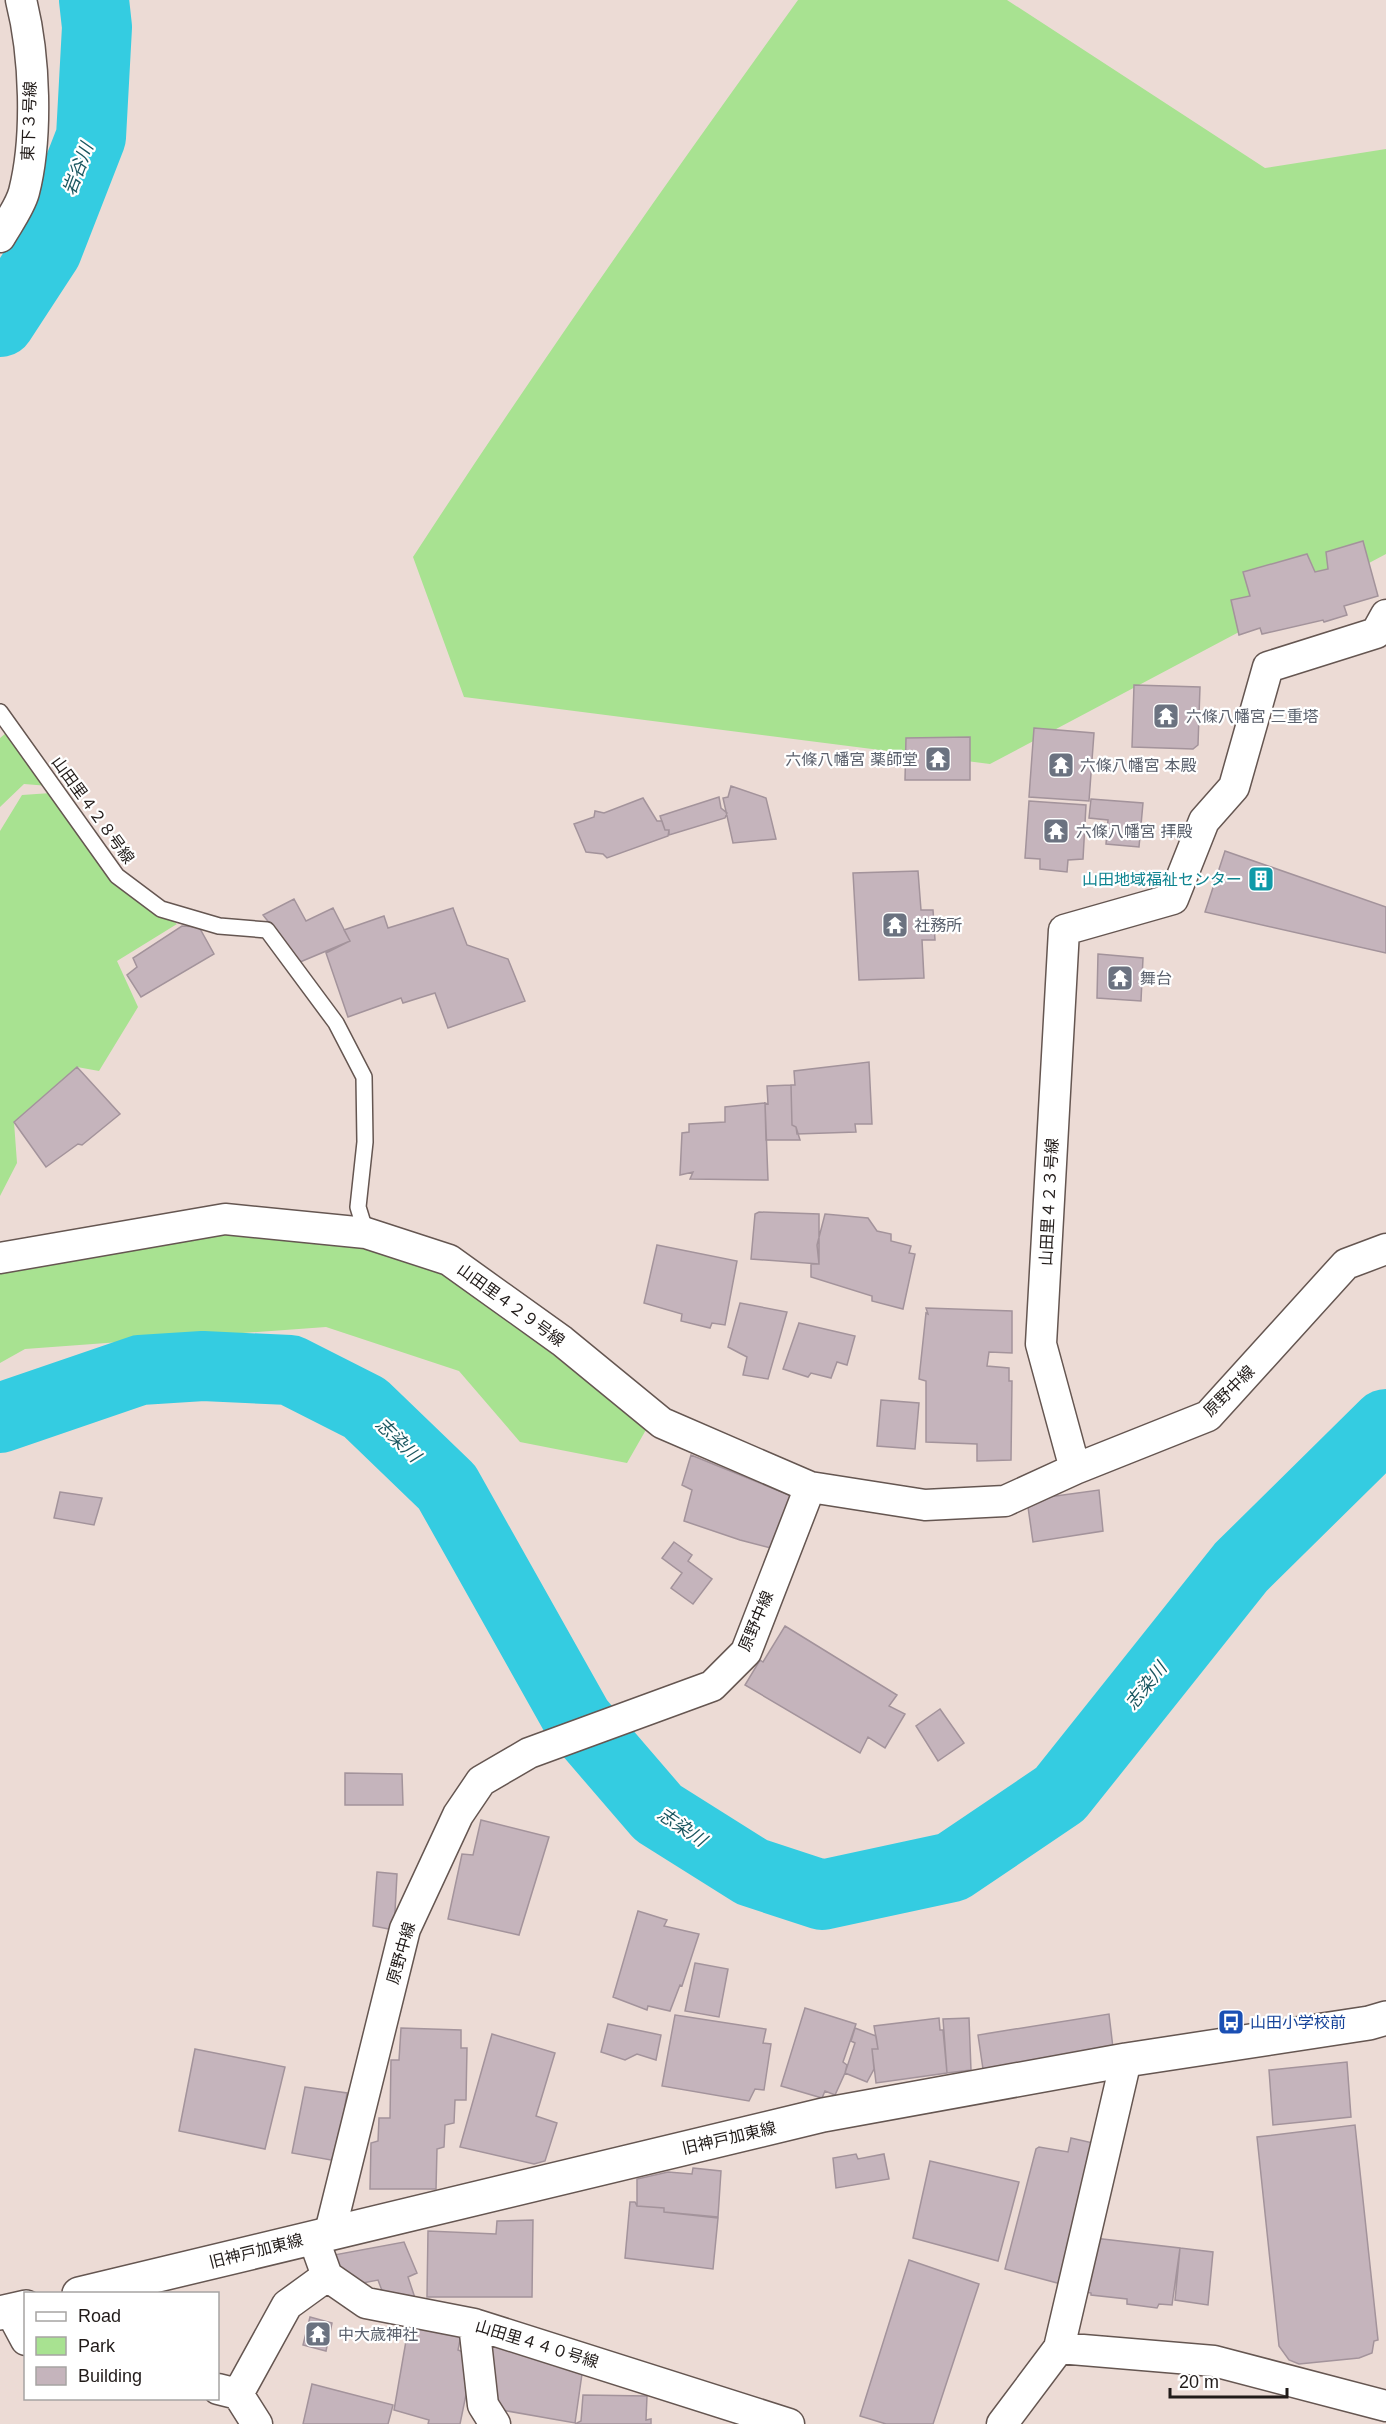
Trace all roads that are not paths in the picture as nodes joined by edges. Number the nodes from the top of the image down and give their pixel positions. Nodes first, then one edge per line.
1 (21, 0) edge
2 (0, 237) edge
3 (1386, 615) edge
4 (0, 712) edge
5 (366, 1233) junction
6 (1386, 1249) edge
7 (0, 1258) edge
8 (1075, 1469) junction
9 (810, 1486) junction
10 (1386, 2018) edge
11 (1126, 2060) junction
12 (322, 2235) junction
13 (327, 2276) junction
14 (88, 2292) edge
15 (12, 2310) edge
16 (474, 2324) junction
17 (24, 2336) edge
18 (1059, 2348) junction
19 (228, 2392) edge
20 (1386, 2406) edge
21 (257, 2424) edge
22 (495, 2424) edge
23 (789, 2424) edge
24 (1002, 2424) edge

1 - 2 street, 東下３号線
3 - 8 street, 山田里４２３号線
4 - 5 lane, 山田里４２８号線
5 - 7 street, 山田里４２９号線
5 - 9 street, 山田里４２９号線
6 - 8 street, 原野中線
8 - 9 street, 原野中線
9 - 12 street, 原野中線
10 - 11 street, 旧神戸加東線
11 - 12 street, 旧神戸加東線
11 - 18 street
12 - 13 street
12 - 14 street, 旧神戸加東線
13 - 16 street, 山田里４４０号線
13 - 19 street
15 - 17 street
16 - 22 street
16 - 23 street, 山田里４４０号線
18 - 20 street
18 - 24 street
19 - 21 street

